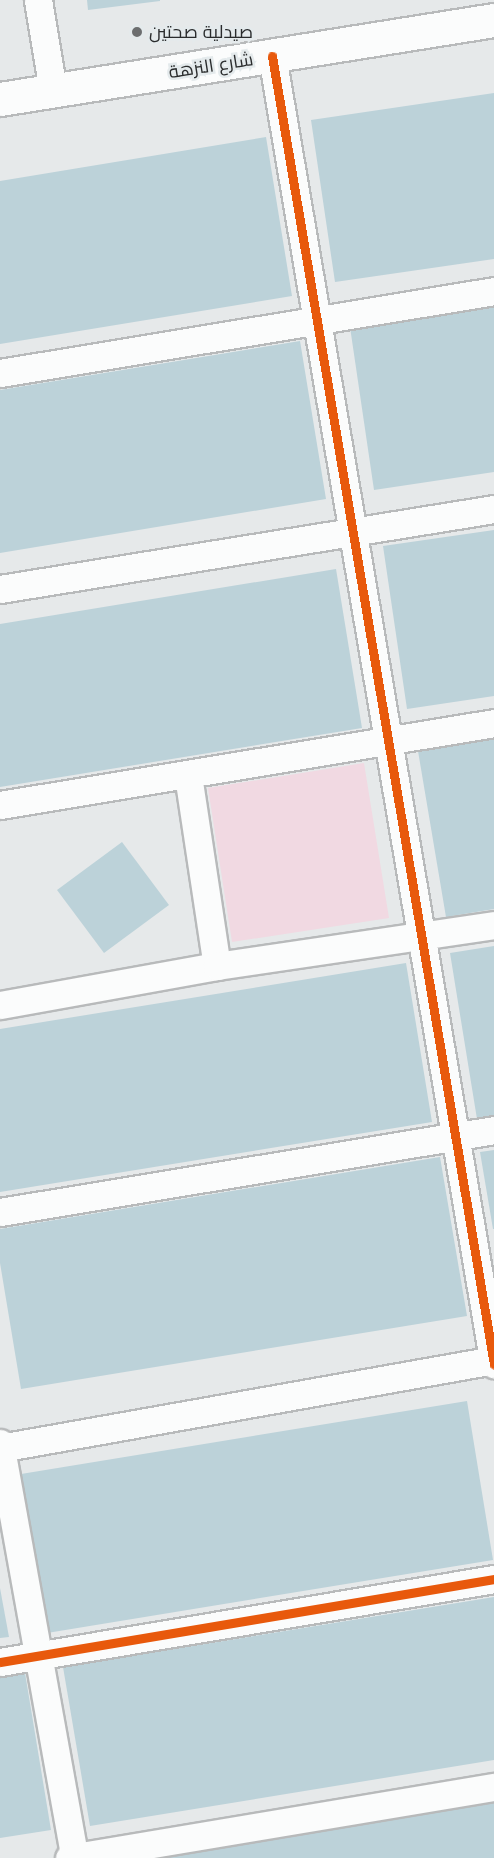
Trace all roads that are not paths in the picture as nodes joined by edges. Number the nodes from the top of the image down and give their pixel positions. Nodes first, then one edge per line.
1 (38, 0) edge
2 (494, 20) edge
3 (272, 56) junction
4 (53, 91) junction
5 (0, 99) edge
6 (494, 291) edge
7 (318, 321) junction
8 (0, 373) edge
9 (494, 509) edge
10 (356, 533) junction
11 (0, 589) edge
12 (494, 723) edge
13 (392, 740) junction
14 (188, 775) junction
15 (0, 805) edge
16 (494, 925) edge
17 (424, 936) junction
18 (217, 966) junction
19 (0, 1005) edge
20 (494, 1130) edge
21 (455, 1137) junction
22 (0, 1212) edge
23 (494, 1361) edge
24 (0, 1443) edge
25 (0, 1447) edge
26 (494, 1579) edge
27 (41, 1655) junction
28 (0, 1662) edge
29 (494, 1787) edge
30 (69, 1858) edge
31 (74, 1858) edge

1 - 4 street
2 - 3 street, شارع النزهة
3 - 4 street, شارع النزهة
3 - 7 street
4 - 5 street, شارع النزهة
6 - 7 street
7 - 8 street
7 - 10 street
9 - 10 street
10 - 11 street
10 - 13 street
12 - 13 street
13 - 14 street
13 - 17 street
14 - 15 street
14 - 18 street
16 - 17 street
17 - 18 street
17 - 21 street
18 - 19 street
20 - 21 street
21 - 22 street
21 - 23 street
23 - 25 street
24 - 25 street
25 - 27 street
26 - 27 street
27 - 28 street
27 - 31 street
29 - 31 street
30 - 31 street

